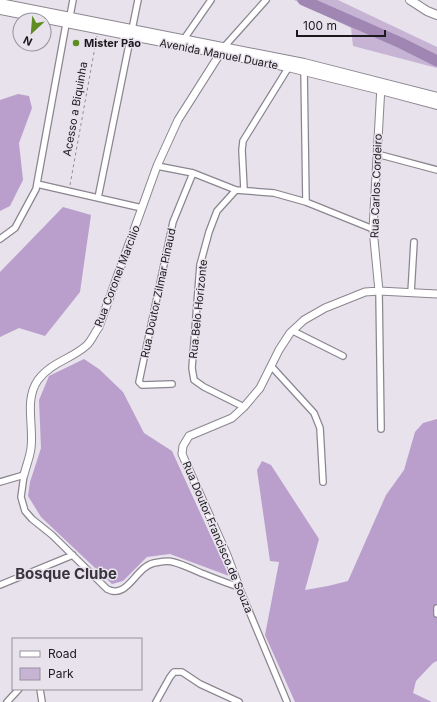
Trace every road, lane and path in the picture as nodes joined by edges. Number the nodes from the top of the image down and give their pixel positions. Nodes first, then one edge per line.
1 (73, 0) edge
2 (138, 0) edge
3 (211, 0) edge
4 (266, 0) edge
5 (410, 0) edge
6 (0, 3) edge
7 (0, 10) edge
8 (437, 15) edge
9 (68, 20) junction
10 (98, 30) junction
11 (131, 32) junction
12 (184, 39) junction
13 (223, 50) junction
14 (290, 64) junction
15 (304, 67) junction
16 (381, 86) junction
17 (437, 97) edge
18 (437, 105) edge
19 (377, 154) junction
20 (157, 166) junction
21 (437, 170) edge
22 (193, 173) junction
23 (37, 184) junction
24 (244, 189) junction
25 (236, 190) junction
26 (69, 191) junction
27 (98, 198) junction
28 (306, 202) junction
29 (142, 208) junction
30 (373, 229) junction
31 (0, 239) edge
32 (414, 242) dead end
33 (379, 291) junction
34 (411, 293) junction
35 (437, 294) edge
36 (293, 331) junction
37 (344, 356) dead end
38 (272, 366) junction
39 (172, 384) dead end
40 (244, 407) junction
41 (381, 429) dead end
42 (24, 475) junction
43 (0, 482) edge
44 (323, 482) dead end
45 (73, 555) junction
46 (0, 585) edge
47 (239, 587) junction
48 (437, 608) edge
49 (437, 614) edge
50 (18, 690) edge
51 (40, 690) edge
52 (7, 702) edge
53 (42, 702) edge
54 (156, 702) edge
55 (239, 702) edge
56 (287, 702) edge

1 - 9 street
2 - 11 street
3 - 12 street
4 - 13 street, Rua Coronel Marcilio
5 - 8 main road
6 - 9 main road, Avenida Manuel Duarte
7 - 9 main road, Avenida Manuel Duarte
9 - 10 main road, Avenida Manuel Duarte
9 - 11 main road, Avenida Manuel Duarte
9 - 23 street
10 - 11 main road, Avenida Manuel Duarte
10 - 26 path, Acesso a Biquinha
11 - 12 main road, Avenida Manuel Duarte
11 - 13 main road, Avenida Manuel Duarte
11 - 27 street
12 - 13 main road, Avenida Manuel Duarte
13 - 14 main road, Avenida Manuel Duarte
13 - 20 street, Rua Coronel Marcilio
14 - 15 main road, Avenida Manuel Duarte
14 - 24 street
15 - 16 main road, Avenida Manuel Duarte
15 - 28 street
16 - 17 main road, Avenida Manuel Duarte
16 - 18 main road, Avenida Manuel Duarte
16 - 19 street, Rua Carlos Cordeiro
19 - 21 street
19 - 30 street, Rua Carlos Cordeiro
20 - 22 street
20 - 29 street, Rua Coronel Marcilio
22 - 25 street
22 - 39 street, Rua Doutor Zilmar Pinaud
23 - 26 street
23 - 31 street
24 - 25 street
24 - 28 street
25 - 40 street, Rua Belo Horizonte
26 - 27 street
27 - 29 street
28 - 30 street
29 - 42 street, Rua Coronel Marcilio
30 - 33 street, Rua Carlos Cordeiro
32 - 34 street
33 - 34 street, Rua Doutor Francisco de Souza
33 - 36 street, Rua Doutor Francisco de Souza
33 - 41 street
34 - 35 street, Rua Doutor Francisco de Souza
36 - 37 street
36 - 38 street, Rua Doutor Francisco de Souza
38 - 40 street, Rua Doutor Francisco de Souza
38 - 44 street
40 - 47 street, Rua Doutor Francisco de Souza
42 - 43 street
42 - 45 street, Rua Coronel Marcilio
45 - 46 street
45 - 47 street, Rua Coronel Marcilio
47 - 56 street, Rua Doutor Francisco de Souza
48 - 49 street
50 - 52 street
51 - 53 street
54 - 55 street

